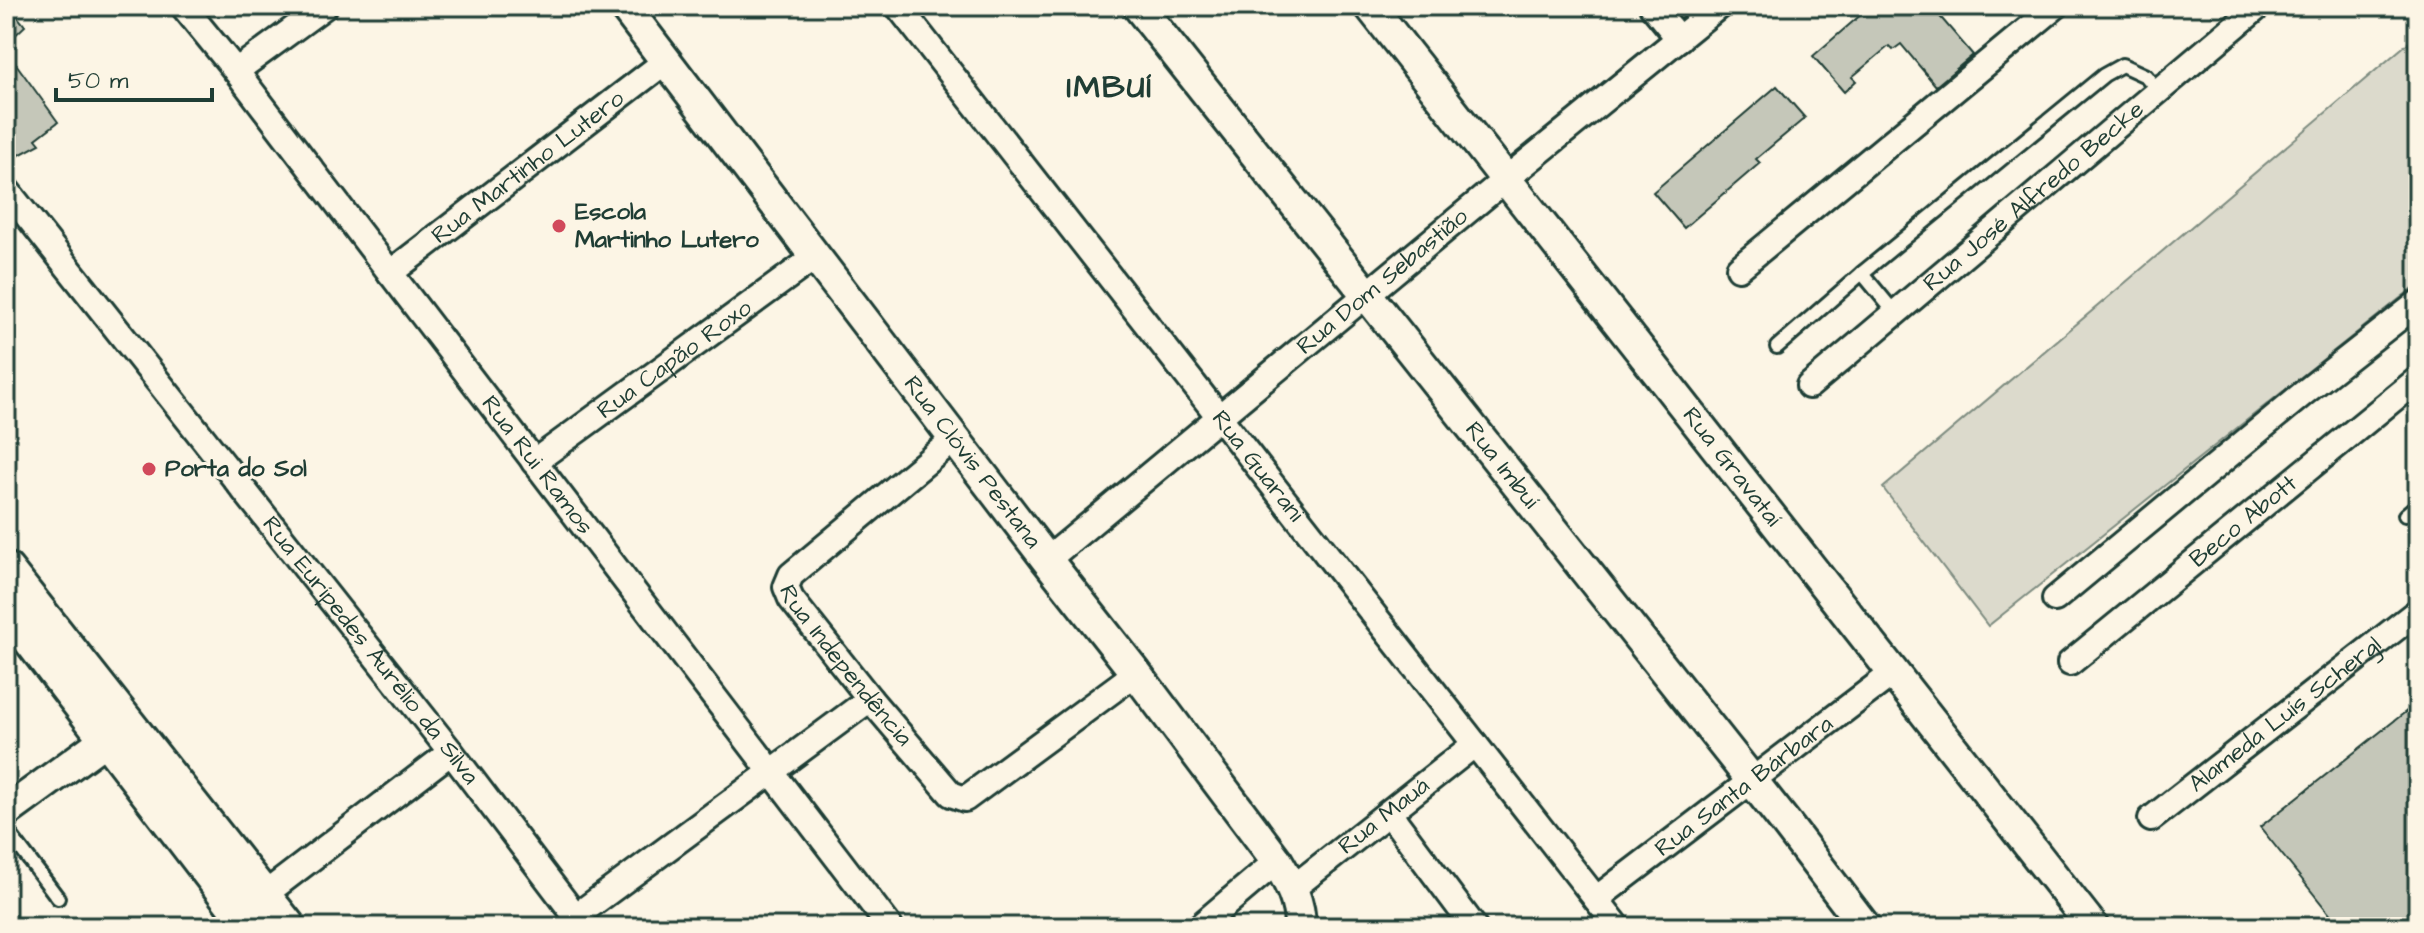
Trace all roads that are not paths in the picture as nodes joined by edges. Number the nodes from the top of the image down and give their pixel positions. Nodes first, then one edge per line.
1 (183, 6) edge
2 (325, 6) edge
3 (624, 6) edge
4 (898, 6) edge
5 (1138, 6) edge
6 (1370, 6) edge
7 (1652, 6) edge
8 (1719, 6) edge
9 (2056, 6) edge
10 (2259, 6) edge
11 (1679, 39) junction
12 (666, 61) junction
13 (236, 71) junction
14 (2158, 91) junction
15 (1506, 179) junction
16 (6, 189) edge
17 (815, 257) junction
18 (1739, 268) dead end
19 (390, 273) junction
20 (1862, 273) junction
21 (1366, 294) junction
22 (2418, 303) edge
23 (1895, 313) junction
24 (1777, 347) dead end
25 (2418, 379) edge
26 (1809, 386) dead end
27 (1219, 417) junction
28 (954, 439) junction
29 (534, 462) junction
30 (2418, 504) edge
31 (2405, 515) dead end
32 (1047, 560) junction
33 (6, 570) edge
34 (2055, 599) dead end
35 (6, 607) edge
36 (2418, 611) edge
37 (2070, 663) dead end
38 (1136, 673) junction
39 (1893, 673) junction
40 (870, 699) junction
41 (118, 731) junction
42 (1475, 744) junction
43 (451, 752) junction
44 (772, 772) junction
45 (1752, 780) junction
46 (6, 812) edge
47 (1389, 813) junction
48 (2151, 819) dead end
49 (6, 829) edge
50 (1277, 861) junction
51 (1293, 888) junction
52 (58, 898) dead end
53 (1596, 899) junction
54 (244, 915) edge
55 (580, 922) edge
56 (288, 927) edge
57 (890, 927) edge
58 (1199, 927) edge
59 (1300, 927) edge
60 (1474, 927) edge
61 (1618, 927) edge
62 (1865, 927) edge
63 (2093, 927) edge

1 - 13 street, Rua Rui Ramos
2 - 13 street
3 - 12 street, Rua Clóvis Pestana
4 - 27 street, Rua Guarani
5 - 21 street, Rua Imbuí
6 - 15 street, Rua Gravataí
7 - 11 street
8 - 11 street, Rua Dom Sebastião
9 - 18 street
10 - 14 street, Rua José Alfredo Becke
11 - 15 street, Rua Dom Sebastião
12 - 17 street, Rua Clóvis Pestana
12 - 19 street, Rua Martinho Lutero
13 - 19 street, Rua Rui Ramos
14 - 20 lane
14 - 23 street, Rua José Alfredo Becke
15 - 21 street, Rua Dom Sebastião
15 - 39 street, Rua Gravataí
16 - 43 street, Rua Eurípedes Aurélio da Silva
17 - 28 street, Rua Clóvis Pestana
17 - 29 street, Rua Capão Roxo
19 - 29 street, Rua Rui Ramos
20 - 23 lane
20 - 24 lane
21 - 27 street, Rua Dom Sebastião
21 - 45 street, Rua Imbuí
22 - 34 street
23 - 26 street, Rua José Alfredo Becke
25 - 37 street, Beco Abott
27 - 32 street, Rua Dom Sebastião
27 - 42 street, Rua Guarani
28 - 32 street, Rua Clóvis Pestana
28 - 40 street, Rua Independência
29 - 44 street, Rua Rui Ramos
30 - 31 lane
32 - 38 street, Rua Clóvis Pestana
33 - 41 main road
35 - 41 main road
36 - 48 street, Alameda Luís Schergl
38 - 40 street, Rua Independência
38 - 50 street, Rua Clóvis Pestana
39 - 45 street, Rua Santa Bárbara
39 - 63 street, Rua Gravataí
40 - 44 street
41 - 46 street
41 - 54 main road
42 - 47 street, Rua Mauá
42 - 53 street, Rua Guarani
43 - 54 street
43 - 55 street, Rua Eurípedes Aurélio da Silva
44 - 55 street
44 - 57 street, Rua Rui Ramos
45 - 53 street, Rua Santa Bárbara
45 - 62 street, Rua Imbuí
47 - 51 street, Rua Mauá
47 - 60 street
49 - 52 lane
50 - 51 street, Rua Clóvis Pestana
50 - 58 street
51 - 59 street, Rua Clóvis Pestana
53 - 61 street, Rua Guarani
54 - 56 main road

